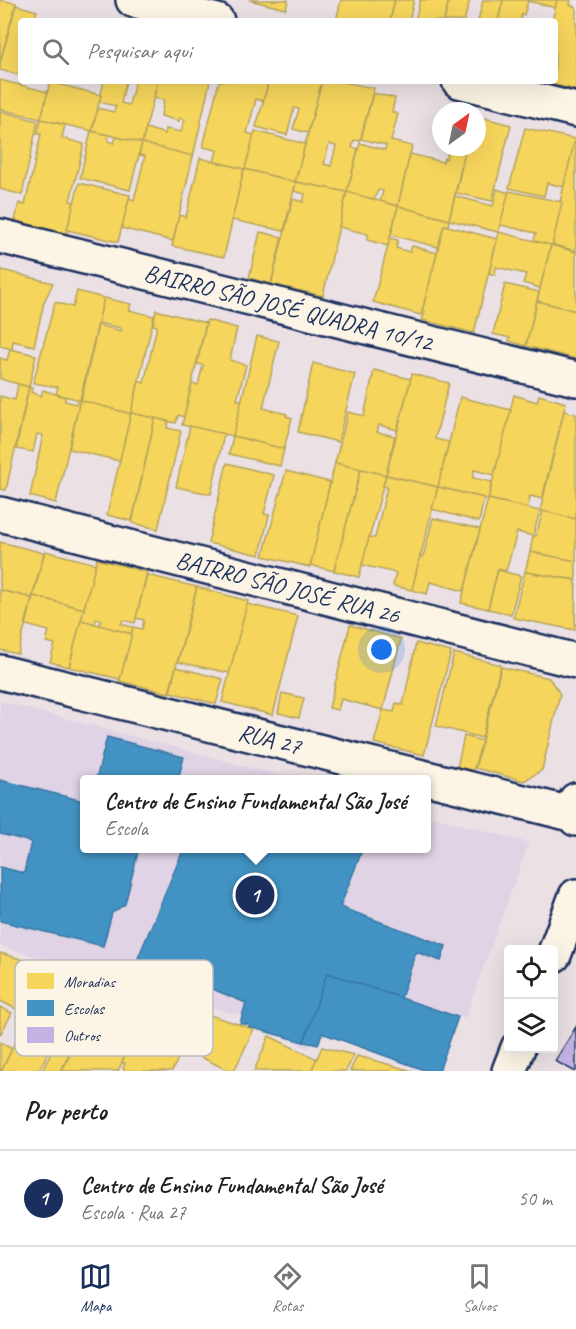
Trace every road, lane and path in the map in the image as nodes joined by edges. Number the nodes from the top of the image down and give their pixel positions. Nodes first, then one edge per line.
1 (133, 0) edge
2 (206, 18) edge
3 (471, 84) edge
4 (576, 110) edge
5 (0, 236) edge
6 (576, 379) edge
7 (0, 514) edge
8 (576, 661) edge
9 (0, 672) edge
10 (424, 775) edge
11 (431, 777) edge
12 (576, 812) edge
13 (576, 896) edge
14 (558, 945) edge
15 (516, 1053) edge
16 (509, 1071) edge

1 - 2 street
3 - 4 street
5 - 6 street, BAIRRO SÃO JOSÉ QUADRA 10/12
7 - 8 street, BAIRRO SÃO JOSÉ RUA 26
9 - 10 street, RUA 27
11 - 12 street, RUA 27
13 - 14 street
15 - 16 street

